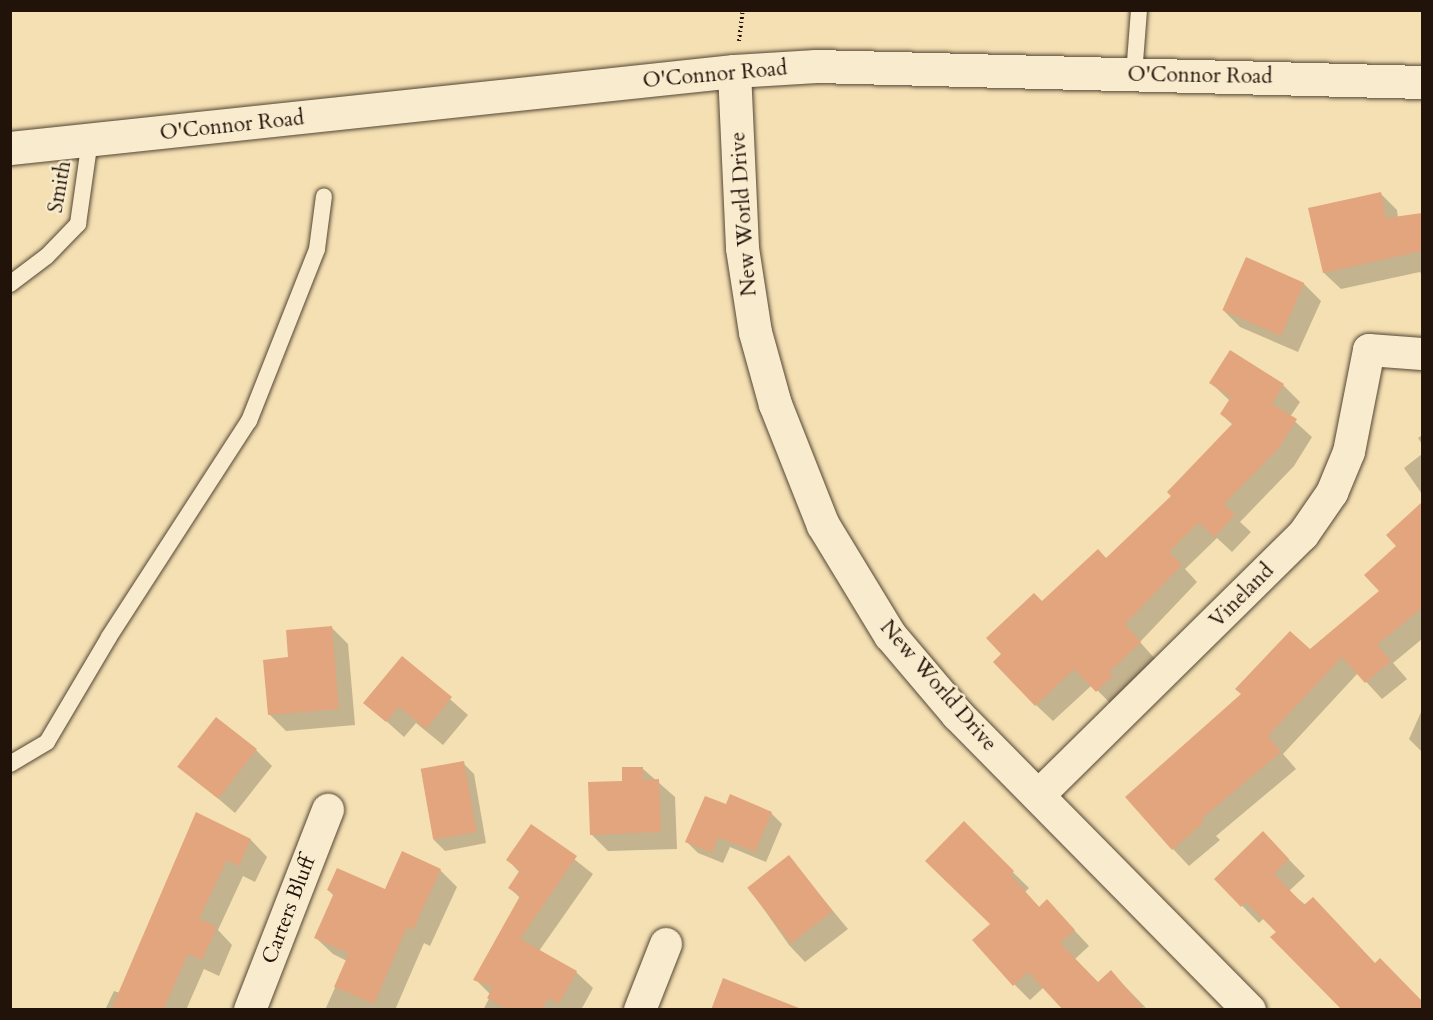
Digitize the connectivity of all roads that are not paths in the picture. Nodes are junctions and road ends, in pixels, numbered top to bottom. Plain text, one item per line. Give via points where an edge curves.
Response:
1 (1139, 10) edge
2 (734, 71) junction
3 (1134, 75) junction
4 (1422, 82) edge
5 (90, 140) junction
6 (10, 148) edge
7 (324, 196) dead end
8 (10, 284) edge
9 (1422, 354) edge
10 (10, 764) edge
11 (1038, 796) junction
12 (328, 810) dead end
13 (666, 944) dead end
14 (249, 1010) edge
15 (640, 1010) edge
16 (1249, 1010) edge

1 - 3 lane
2 - 3 main road, O'Connor Road via 816,66
2 - 5 main road, O'Connor Road
2 - 11 main road, New World Drive via 742,248 755,332 801,476 848,570 890,635 957,714
3 - 4 main road, O'Connor Road
5 - 6 main road, O'Connor Road
5 - 8 lane, Smith via 78,224 47,256
7 - 10 lane via 317,249 249,422 109,637 47,742
9 - 11 street, Vineland via 1369,351 1349,452 1332,493 1303,535
11 - 16 main road, New World Drive
12 - 14 street, Carters Bluff
13 - 15 street

